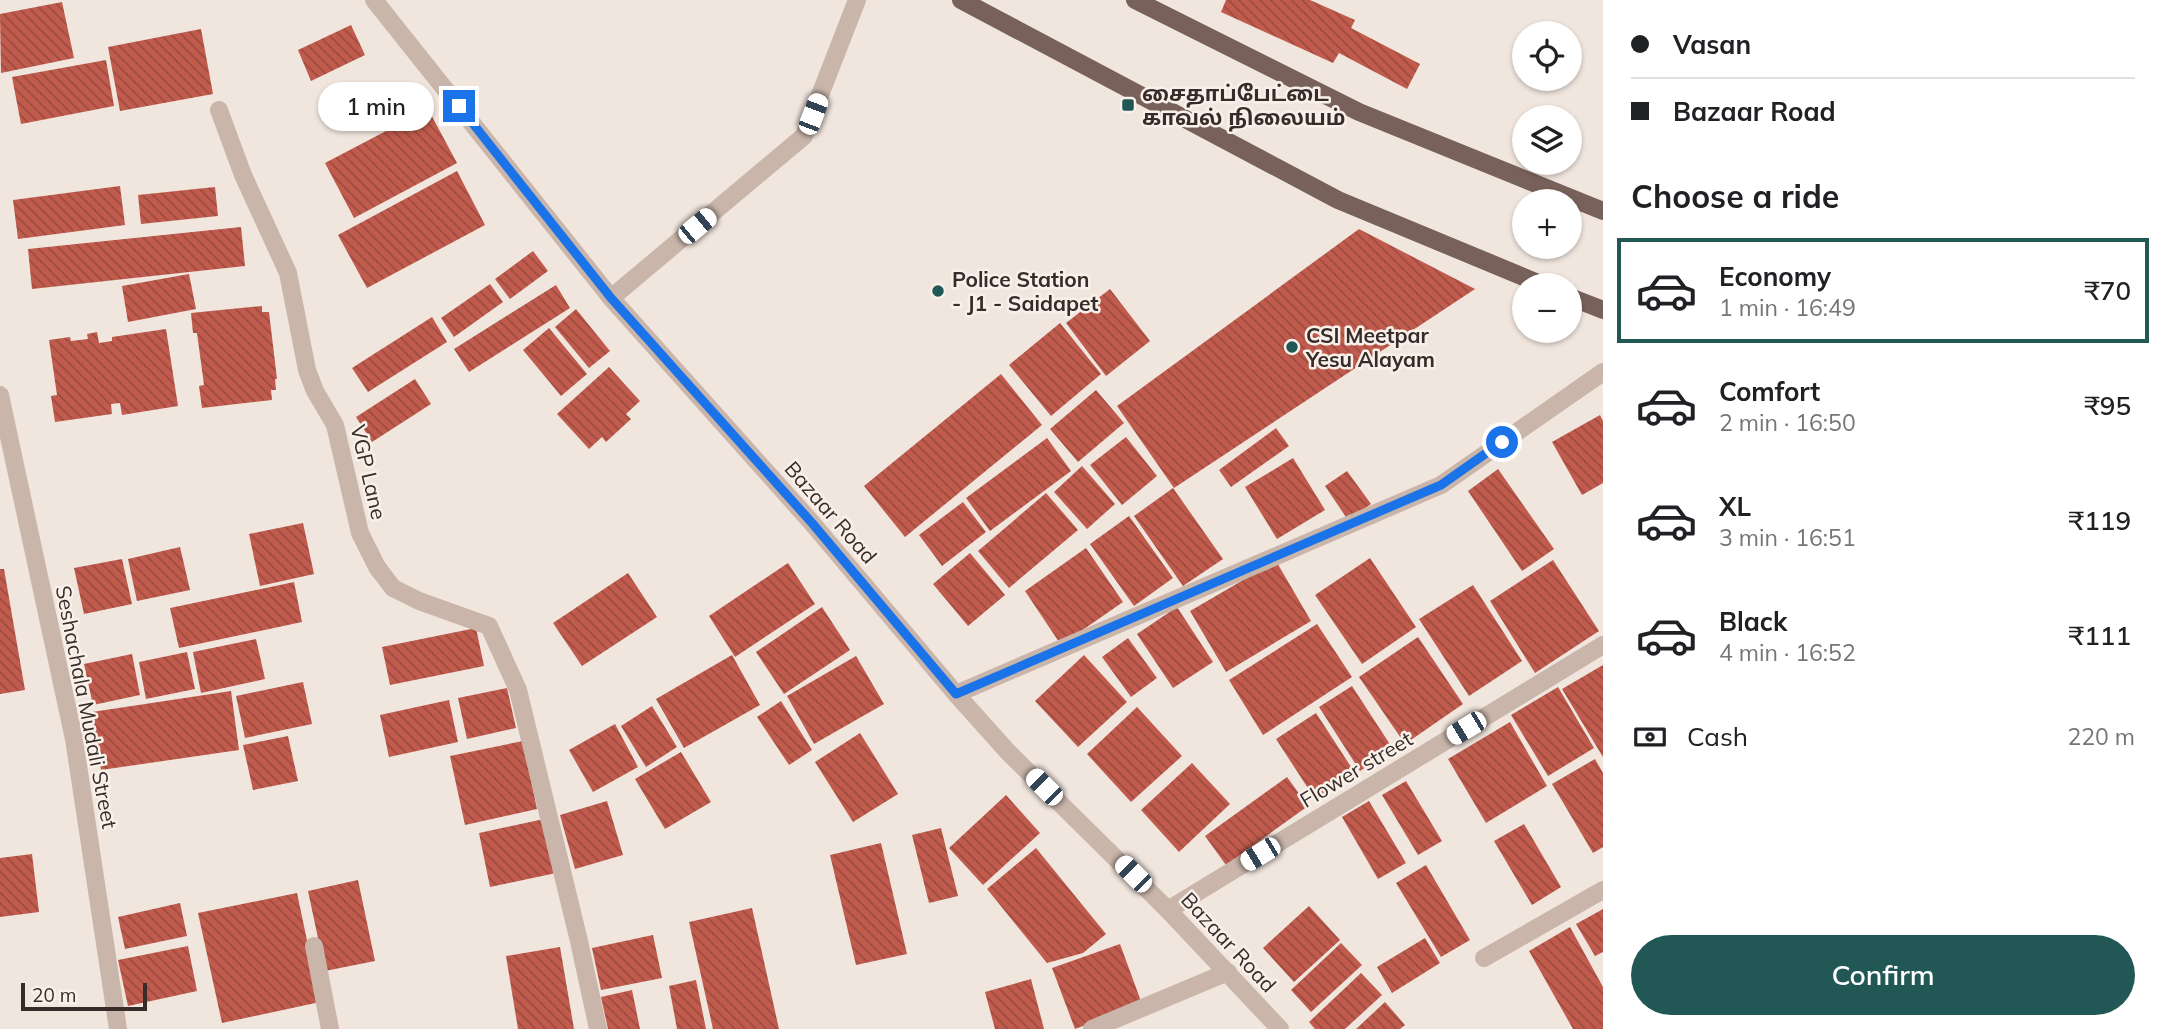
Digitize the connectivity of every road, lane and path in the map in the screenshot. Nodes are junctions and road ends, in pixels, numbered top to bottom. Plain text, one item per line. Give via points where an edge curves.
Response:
1 (374, 0) edge
2 (857, 0) edge
3 (961, 0) edge
4 (1135, 0) edge
5 (219, 110) dead end
6 (1603, 211) edge
7 (1514, 273) edge
8 (611, 298) junction
9 (1582, 302) edge
10 (1603, 310) edge
11 (1603, 372) edge
12 (0, 395) edge
13 (1603, 645) edge
14 (956, 694) junction
15 (1603, 891) edge
16 (1168, 909) junction
17 (314, 946) dead end
18 (1483, 958) dead end
19 (1228, 972) junction
20 (118, 1029) edge
21 (330, 1029) edge
22 (598, 1029) edge
23 (1092, 1029) edge
24 (1280, 1029) edge

1 - 8 street, Bazaar Road
2 - 8 street via 804,136
3 - 7 main road via 1338,200
4 - 6 main road via 1359,112
5 - 22 street, VGP Lane via 288,273 307,370 335,425 360,533 377,567 393,588 489,626 518,690
8 - 14 street, Bazaar Road via 812,523
9 - 10 main road
11 - 14 street via 1441,485
12 - 20 street, Seshachala Mudali Street via 74,739
13 - 16 street, Flower street
14 - 16 street, Bazaar Road
15 - 18 street
16 - 19 street, Bazaar Road
17 - 21 street
19 - 23 street
19 - 24 street, Bazaar Road

